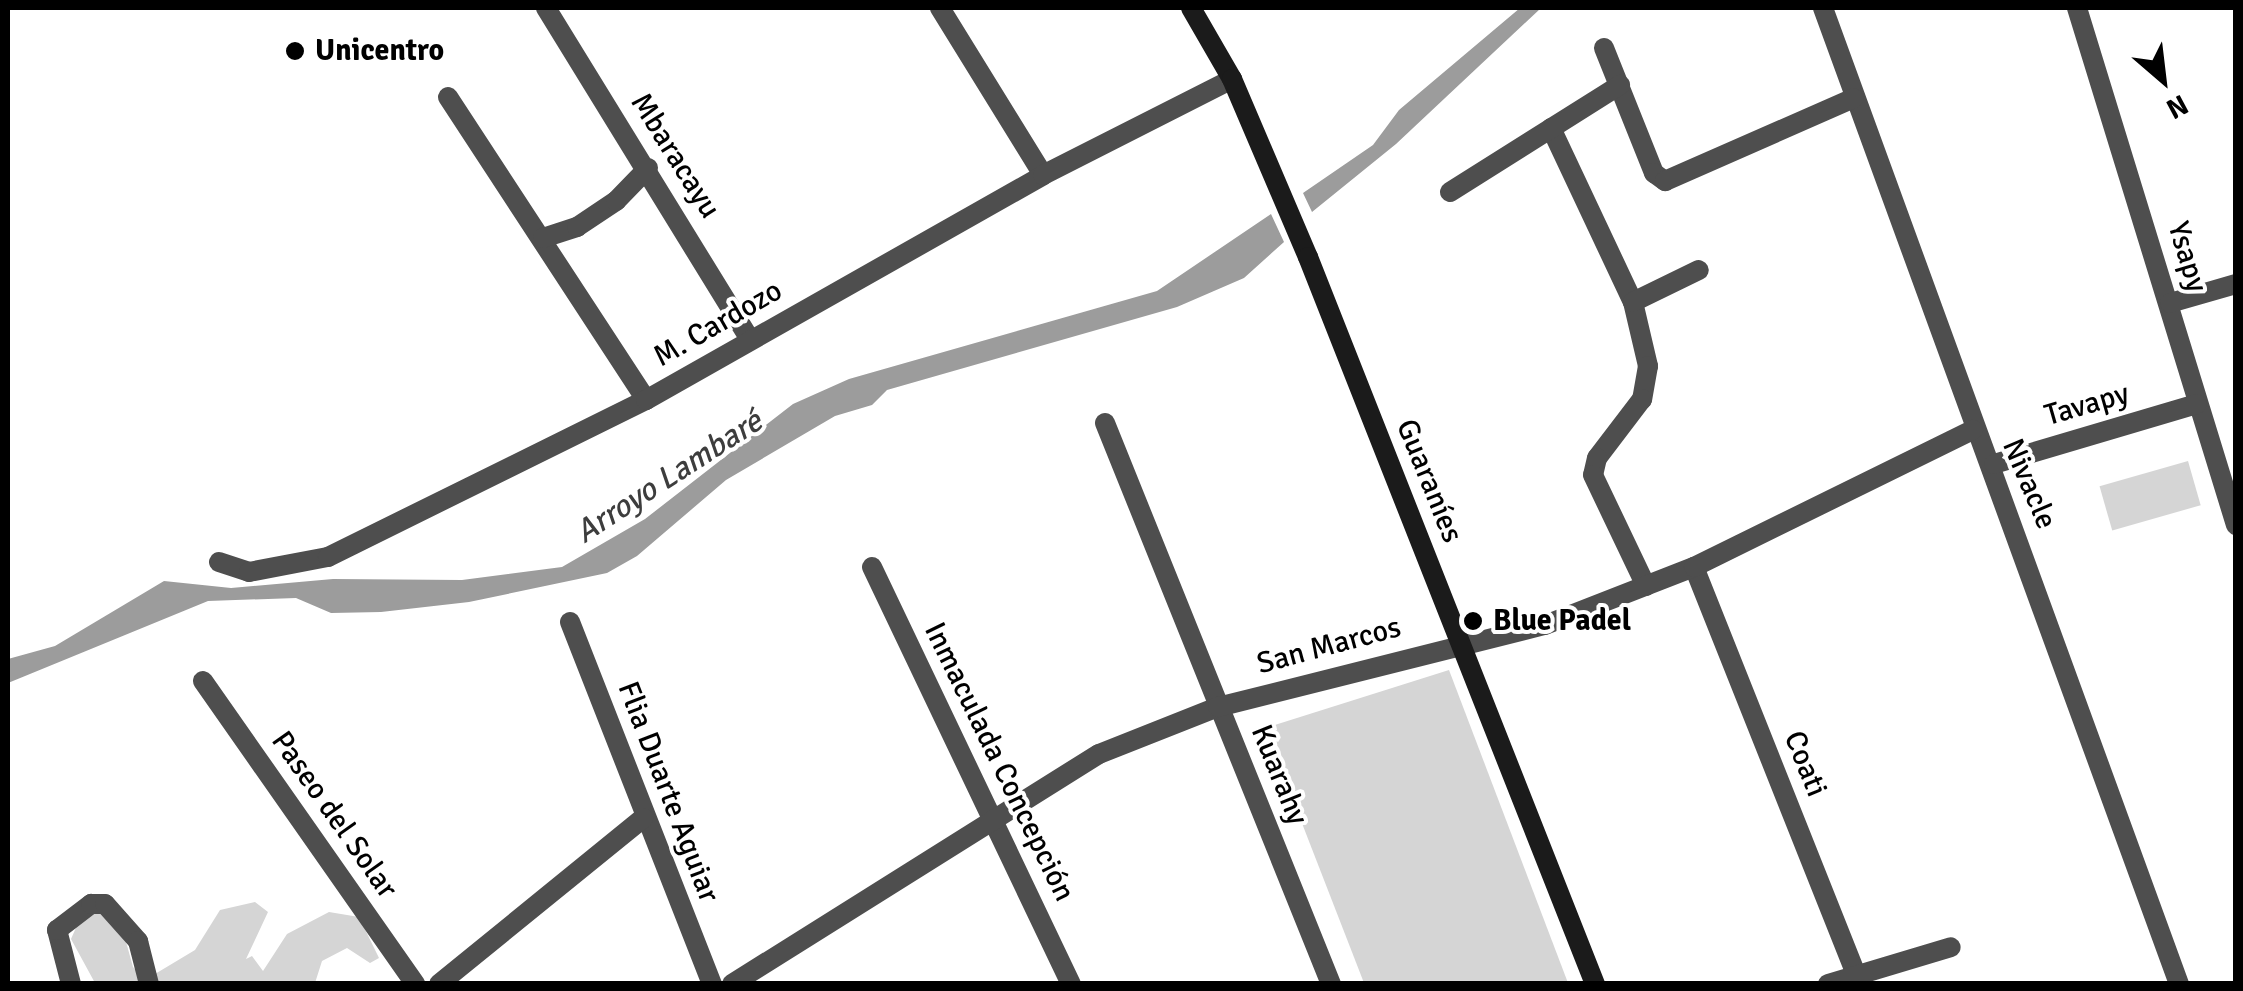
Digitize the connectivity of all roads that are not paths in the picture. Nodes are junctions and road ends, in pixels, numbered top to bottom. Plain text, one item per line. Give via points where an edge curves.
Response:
1 (546, 8) edge
2 (940, 8) edge
3 (1191, 8) edge
4 (1823, 8) edge
5 (2076, 8) edge
6 (1604, 48) dead end
7 (1232, 79) junction
8 (1620, 85) junction
9 (448, 98) dead end
10 (1854, 98) junction
11 (1551, 128) junction
12 (648, 168) junction
13 (1043, 175) junction
14 (1450, 192) dead end
15 (543, 238) junction
16 (1699, 270) dead end
17 (2236, 284) edge
18 (1632, 302) junction
19 (2170, 303) junction
20 (750, 338) junction
21 (646, 400) junction
22 (2196, 404) junction
23 (1105, 422) dead end
24 (1973, 430) junction
25 (1994, 464) junction
26 (2236, 525) edge
27 (219, 562) dead end
28 (872, 566) dead end
29 (1694, 566) junction
30 (1646, 586) junction
31 (570, 622) dead end
32 (1461, 642) junction
33 (203, 681) dead end
34 (1218, 706) junction
35 (643, 818) junction
36 (996, 821) junction
37 (1951, 947) dead end
38 (1858, 979) edge
39 (70, 984) edge
40 (149, 984) edge
41 (415, 984) edge
42 (439, 984) edge
43 (712, 984) edge
44 (732, 984) edge
45 (1072, 984) edge
46 (1331, 984) edge
47 (1595, 984) edge
48 (1828, 984) edge
49 (2178, 984) edge

1 - 12 street, Mbaracayu
2 - 13 street
3 - 7 street, Guaraníes
4 - 10 street, Nivacle
5 - 19 street, Ysapy
6 - 8 street
7 - 13 street, M. Cardozo
7 - 32 street, Guaraníes
8 - 10 street via 1654,172 1665,181
8 - 11 street
9 - 15 street
10 - 24 street, Nivacle
11 - 14 street
11 - 18 street
12 - 15 street via 616,202
12 - 20 street, Mbaracayu
13 - 20 street, M. Cardozo
15 - 21 street
16 - 18 street
17 - 19 street
18 - 30 street via 1648,366 1642,400 1597,458 1593,476
19 - 22 street, Ysapy
20 - 21 street, M. Cardozo
21 - 27 street, M. Cardozo via 328,556 249,572
22 - 25 street, Tavapy
22 - 26 street, Ysapy
23 - 34 street, Kuarahy
24 - 25 street, Nivacle
24 - 29 street, San Marcos
25 - 49 street, Nivacle
28 - 36 street, Inmaculada Concepción
29 - 30 street, San Marcos
29 - 38 street, Coati
30 - 32 street, San Marcos via 1546,624
31 - 35 street, Flia Duarte Aguiar
32 - 34 street, San Marcos
32 - 47 street, Guaraníes
33 - 41 street, Paseo del Solar
34 - 36 street, San Marcos via 1099,754
34 - 46 street, Kuarahy
35 - 42 street
35 - 43 street, Flia Duarte Aguiar
36 - 44 street, San Marcos
36 - 45 street, Inmaculada Concepción
37 - 38 street
38 - 48 street
39 - 40 street via 57,930 90,904 106,904 138,941

